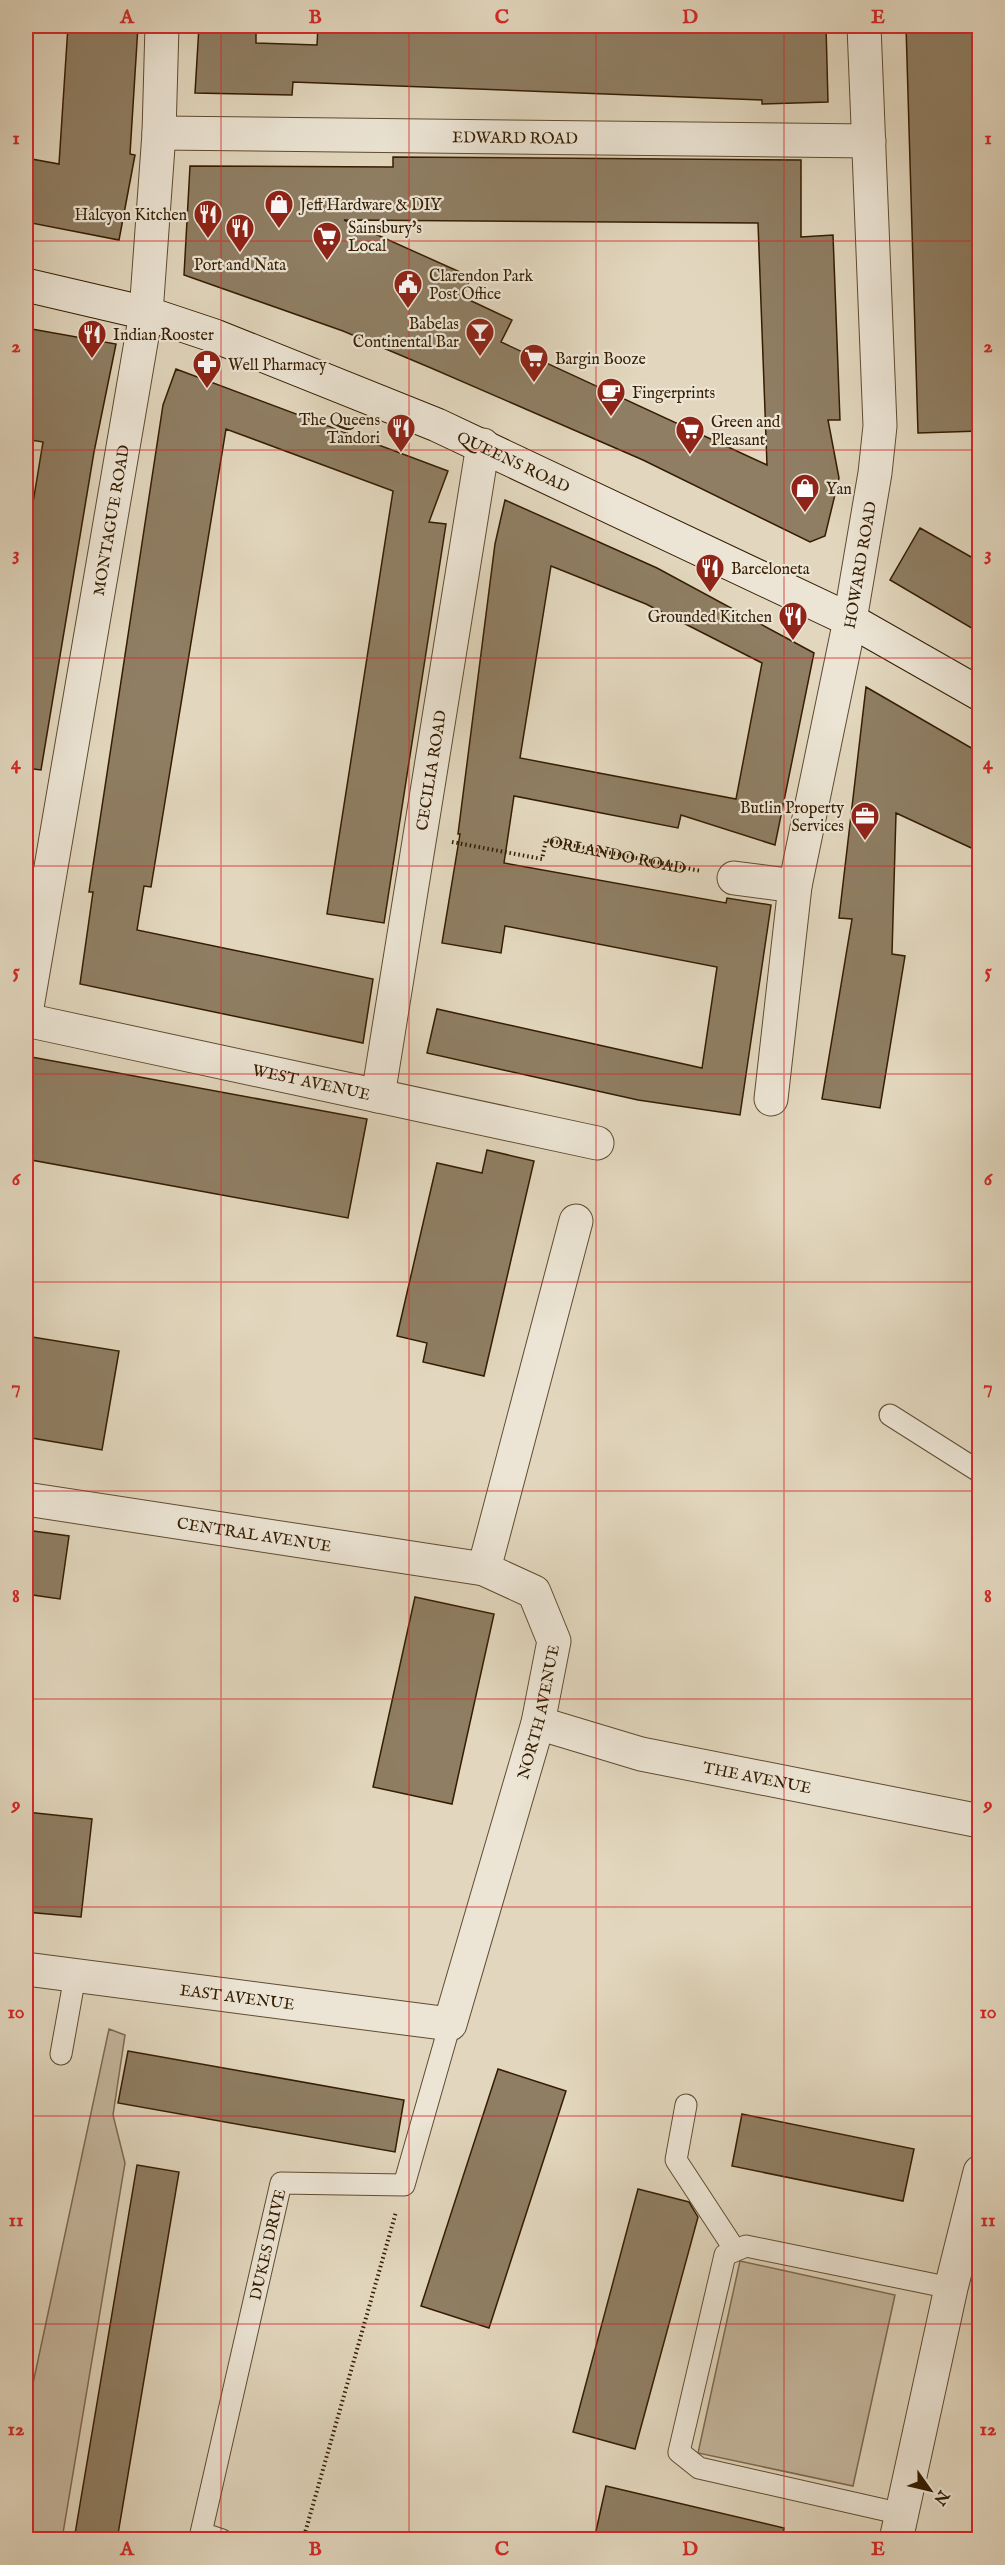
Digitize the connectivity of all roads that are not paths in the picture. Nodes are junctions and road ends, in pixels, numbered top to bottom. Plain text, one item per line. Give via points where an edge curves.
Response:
1 (162, 26) edge
2 (864, 26) edge
3 (159, 133) junction
4 (869, 141) junction
5 (26, 285) edge
6 (146, 313) junction
7 (483, 446) junction
8 (850, 620) junction
9 (980, 694) edge
10 (734, 878) road end
11 (795, 886) junction
12 (26, 1013) edge
13 (26, 1020) edge
14 (378, 1096) junction
15 (771, 1099) dead end
16 (597, 1143) dead end
17 (576, 1221) dead end
18 (890, 1415) dead end
19 (980, 1472) edge
20 (26, 1498) edge
21 (484, 1569) junction
22 (538, 1723) junction
23 (980, 1821) edge
24 (26, 1969) edge
25 (75, 1976) junction
26 (450, 2024) junction
27 (61, 2054) dead end
28 (686, 2105) dead end
29 (980, 2172) edge
30 (735, 2250) junction
31 (951, 2288) junction
32 (899, 2527) edge
33 (222, 2540) edge

1 - 3 street, MONTAGUE ROAD
2 - 4 street, HOWARD ROAD
3 - 4 street, EDWARD ROAD
3 - 6 street, MONTAGUE ROAD
4 - 8 street, HOWARD ROAD via 880,426
5 - 6 street, QUEENS ROAD
6 - 7 street, QUEENS ROAD via 216,336
6 - 12 street, MONTAGUE ROAD
7 - 8 street, QUEENS ROAD
7 - 14 street, CECILIA ROAD
8 - 9 street, QUEENS ROAD
8 - 11 street, HOWARD ROAD
10 - 11 street
11 - 15 street, HOWARD ROAD
13 - 14 street, WEST AVENUE
14 - 16 street, WEST AVENUE
17 - 21 street
18 - 19 lane
20 - 21 street, CENTRAL AVENUE
21 - 22 street, NORTH AVENUE via 534,1592 554,1641
22 - 23 street, THE AVENUE via 641,1754
22 - 26 street, NORTH AVENUE
24 - 25 street, EAST AVENUE
25 - 26 street, EAST AVENUE
25 - 27 lane
26 - 33 lane, DUKES DRIVE via 404,2186 281,2182 201,2533
28 - 30 lane via 676,2160
29 - 31 street
30 - 31 lane via 746,2246
30 - 32 lane via 725,2255 679,2452 699,2468
31 - 32 street

